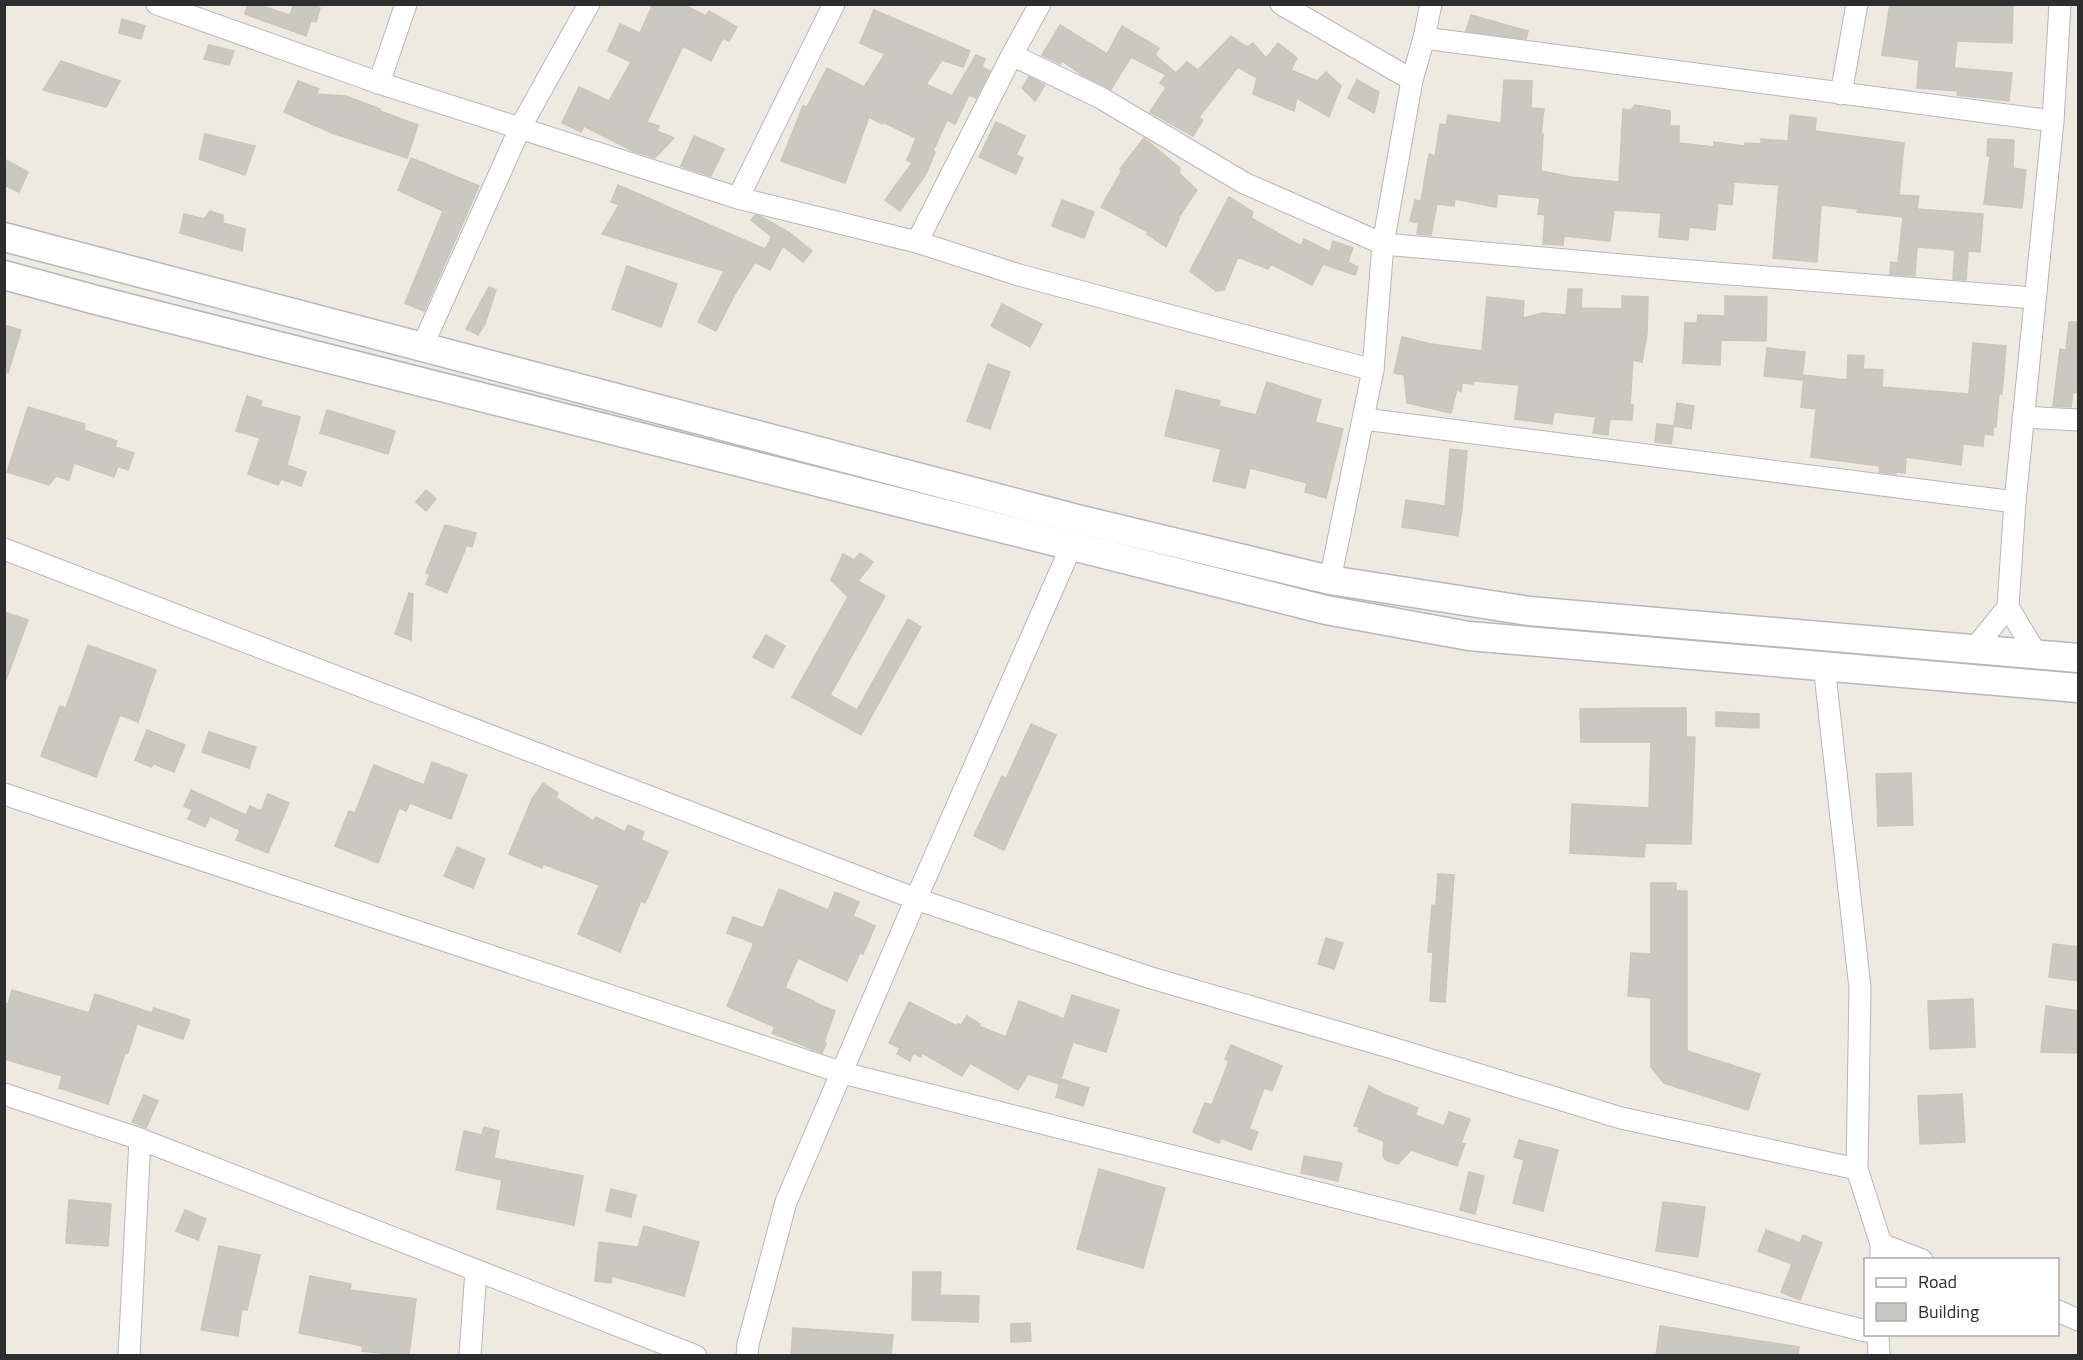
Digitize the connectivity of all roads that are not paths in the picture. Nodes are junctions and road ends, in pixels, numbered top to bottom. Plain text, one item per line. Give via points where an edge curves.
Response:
1 (157, 4) edge
2 (406, 4) edge
3 (589, 4) edge
4 (834, 4) edge
5 (1040, 4) edge
6 (1281, 4) edge
7 (1431, 4) edge
8 (1857, 4) edge
9 (2060, 4) edge
10 (1424, 38) junction
11 (1012, 55) junction
12 (1412, 80) junction
13 (379, 83) junction
14 (1841, 94) junction
15 (2053, 121) junction
16 (520, 128) junction
17 (738, 198) junction
18 (4, 237) edge
19 (917, 242) junction
20 (1383, 244) junction
21 (4, 274) edge
22 (2034, 298) junction
23 (422, 346) junction
24 (1373, 370) junction
25 (2023, 417) junction
26 (1364, 419) junction
27 (2079, 420) edge
28 (2015, 502) junction
29 (1117, 528) junction
30 (1071, 547) junction
31 (4, 549) edge
32 (1114, 556) junction
33 (1330, 580) junction
34 (2008, 607) junction
35 (1974, 649) junction
36 (2037, 655) junction
37 (2079, 658) edge
38 (1824, 665) junction
39 (2079, 688) edge
40 (4, 794) edge
41 (915, 898) junction
42 (843, 1072) junction
43 (4, 1094) edge
44 (140, 1139) junction
45 (1857, 1169) junction
46 (1881, 1252) edge
47 (1912, 1258) edge
48 (476, 1270) junction
49 (2059, 1311) edge
50 (2079, 1320) edge
51 (1864, 1330) edge
52 (1878, 1336) edge
53 (129, 1356) edge
54 (470, 1356) edge
55 (696, 1356) edge
56 (747, 1356) edge
57 (1879, 1356) edge

1 - 13 street
2 - 13 street
3 - 16 street
4 - 17 street
5 - 11 street
6 - 12 street
7 - 10 street
8 - 14 street
9 - 15 street
10 - 12 street
10 - 14 street
11 - 19 street
11 - 20 street via 1101,98 1244,183
12 - 20 street
13 - 16 street
14 - 15 street
15 - 22 street
16 - 17 street
16 - 23 street
17 - 19 street
18 - 23 main road
19 - 24 street via 1019,275
20 - 22 street
20 - 24 street
21 - 30 main road
22 - 25 street
23 - 29 main road
24 - 26 street
25 - 27 street
25 - 28 street
26 - 28 street
26 - 33 street
28 - 34 street
29 - 32 main road
29 - 33 main road
30 - 32 main road
30 - 41 street
31 - 41 street
32 - 38 main road via 1326,610 1469,636
33 - 35 main road via 1529,611
34 - 35 street
34 - 36 street
35 - 36 main road
36 - 37 main road
38 - 39 main road
38 - 45 street via 1860,988
40 - 42 street
41 - 42 street
41 - 45 street via 1148,977 1621,1118
42 - 51 street
42 - 56 street via 786,1202
43 - 44 street
44 - 48 street
44 - 53 street
45 - 46 street
46 - 47 street
48 - 54 street
48 - 55 street
49 - 50 street
52 - 57 street

